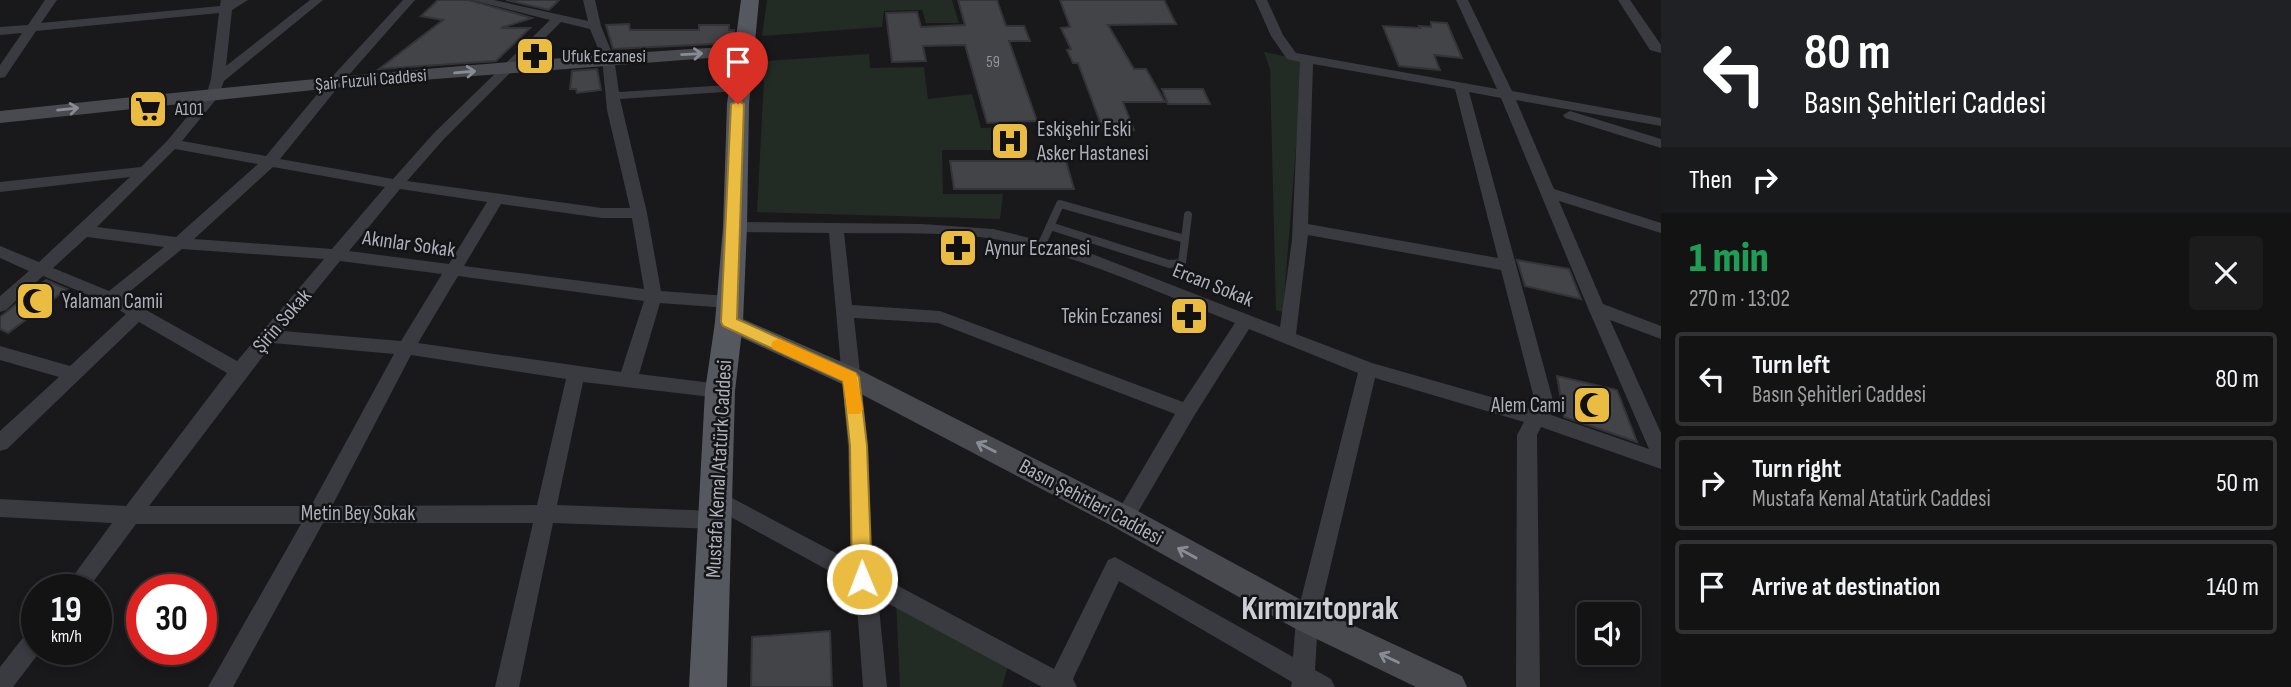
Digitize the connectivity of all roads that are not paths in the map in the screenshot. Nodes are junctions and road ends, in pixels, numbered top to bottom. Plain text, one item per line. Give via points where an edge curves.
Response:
1 (51, 0) edge
2 (242, 0) edge
3 (317, 0) edge
4 (409, 0) edge
5 (478, 0) edge
6 (589, 0) edge
7 (750, 0) edge
8 (1261, 0) edge
9 (1462, 0) edge
10 (1624, 0) edge
11 (226, 5) edge
12 (559, 17) junction
13 (594, 26) junction
14 (33, 27) junction
15 (0, 31) edge
16 (1661, 48) edge
17 (742, 51) junction
18 (608, 58) junction
19 (1307, 58) junction
20 (509, 68) junction
21 (0, 74) edge
22 (334, 83) junction
23 (216, 86) junction
24 (1461, 87) junction
25 (739, 88) junction
26 (1507, 95) junction
27 (612, 96) junction
28 (0, 117) edge
29 (1661, 122) edge
30 (172, 144) junction
31 (1661, 144) edge
32 (270, 161) junction
33 (143, 171) junction
34 (396, 184) junction
35 (0, 187) edge
36 (1548, 192) junction
37 (497, 198) junction
38 (639, 213) junction
39 (1188, 215) dead end
40 (1050, 226) junction
41 (735, 227) junction
42 (836, 228) junction
43 (1299, 228) junction
44 (1661, 228) edge
45 (84, 231) junction
46 (1185, 239) junction
47 (179, 243) junction
48 (1041, 246) junction
49 (0, 252) edge
50 (338, 255) junction
51 (1510, 266) junction
52 (44, 268) junction
53 (453, 271) junction
54 (654, 296) junction
55 (111, 298) junction
56 (0, 306) edge
57 (1596, 308) junction
58 (846, 311) junction
59 (728, 312) junction
60 (138, 313) junction
61 (1245, 322) junction
62 (1661, 333) edge
63 (268, 336) junction
64 (1287, 337) junction
65 (406, 348) junction
66 (0, 353) edge
67 (1368, 369) junction
68 (239, 370) junction
69 (73, 374) junction
70 (576, 374) junction
71 (851, 377) junction
72 (628, 380) junction
73 (720, 391) junction
74 (1187, 411) junction
75 (1536, 418) junction
76 (0, 443) edge
77 (1658, 445) edge
78 (1661, 461) edge
79 (0, 508) edge
80 (318, 512) junction
81 (720, 512) junction
82 (548, 514) junction
83 (133, 515) junction
84 (1124, 518) junction
85 (87, 574) edge
86 (862, 579) junction
87 (1307, 618) junction
88 (21, 658) edge
89 (1310, 683) edge
90 (0, 685) edge
91 (1062, 686) edge
92 (220, 687) edge
93 (507, 687) edge
94 (708, 687) edge
95 (875, 687) edge
96 (1451, 687) edge
97 (1528, 687) edge

1 - 14 street
2 - 11 street
3 - 23 street
4 - 22 street
5 - 12 street
6 - 13 street
7 - 17 main road, Mustafa Kemal Atatürk Caddesi
8 - 19 street via 1292,56
9 - 26 street
10 - 16 street via 1654,47
11 - 14 street
11 - 23 street
12 - 13 street
12 - 20 street, Şirin Sokak
13 - 18 street
14 - 15 street
14 - 21 street
18 -> 17 main road, Şair Fuzuli Caddesi
17 - 25 main road, Mustafa Kemal Atatürk Caddesi
18 - 20 main road, Şair Fuzuli Caddesi
18 - 27 street
19 - 24 street
19 - 43 street
22 -> 20 main road, Şair Fuzuli Caddesi
20 - 34 street, Şirin Sokak
22 - 23 main road, Şair Fuzuli Caddesi
22 - 32 street
28 -> 23 main road, Şair Fuzuli Caddesi
23 - 30 street
24 - 26 street
24 - 51 street
25 - 27 street
25 - 41 main road, Mustafa Kemal Atatürk Caddesi
26 - 29 street
26 - 31 street
26 - 36 street
27 - 38 street
30 - 32 street
30 - 33 street
32 - 34 street
32 - 47 street
33 - 35 street
33 - 45 street
34 - 37 street
34 - 50 street, Şirin Sokak
36 - 44 street
36 - 57 street
37 - 38 street via 602,213
37 - 53 street
38 - 54 street
39 - 46 lane
40 - 46 lane via 1060,204
40 - 46 lane via 1169,264 1182,263
40 - 48 lane
41 - 42 street, Ercan Sokak
41 - 59 main road, Mustafa Kemal Atatürk Caddesi
42 - 48 street, Ercan Sokak via 993,234
42 - 58 street
43 - 51 street
43 - 64 street
45 - 47 street, Akınlar Sokak
45 - 52 street
47 - 50 street, Akınlar Sokak
47 - 55 street
48 - 61 street, Ercan Sokak via 1081,256
49 - 52 street
50 - 53 street, Akınlar Sokak
50 - 63 street, Şirin Sokak
51 - 75 street via 1546,408
52 - 55 street
52 - 56 street
53 - 54 street, Akınlar Sokak
53 - 65 street
54 - 59 street, Akınlar Sokak
54 - 72 street
55 - 60 street
57 - 62 street
57 - 77 street
58 - 71 street
58 - 74 street via 940,317
59 - 71 main road, Basın Şehitleri Caddesi
59 - 73 main road, Mustafa Kemal Atatürk Caddesi
60 - 68 street
60 - 69 street
61 - 64 street, Ercan Sokak
61 - 74 street
63 - 65 street
63 - 68 street, Şirin Sokak
64 - 67 street, Ercan Sokak
65 - 70 street
65 - 80 street
66 - 69 street
67 - 75 street, Ercan Sokak
67 - 87 street
68 - 83 street, Şirin Sokak
69 - 76 street
70 - 72 street
70 - 82 street
84 -> 71 main road, Basın Şehitleri Caddesi
71 - 86 street
72 - 73 street
73 - 81 main road, Mustafa Kemal Atatürk Caddesi
74 - 84 street
75 - 78 street, Ercan Sokak
75 - 97 street via 1527,435
79 - 83 street, Metin Bey Sokak
80 - 82 street, Metin Bey Sokak
80 - 83 street, Metin Bey Sokak
80 - 92 street
81 - 82 street, Metin Bey Sokak
81 - 86 street
81 - 94 main road, Mustafa Kemal Atatürk Caddesi
82 - 93 street
83 - 85 street, Şirin Sokak
87 -> 84 main road, Basın Şehitleri Caddesi
86 - 91 street
86 - 95 street
87 - 89 street
96 -> 87 main road, Basın Şehitleri Caddesi
88 - 90 street
89 - 91 street via 1115,566

